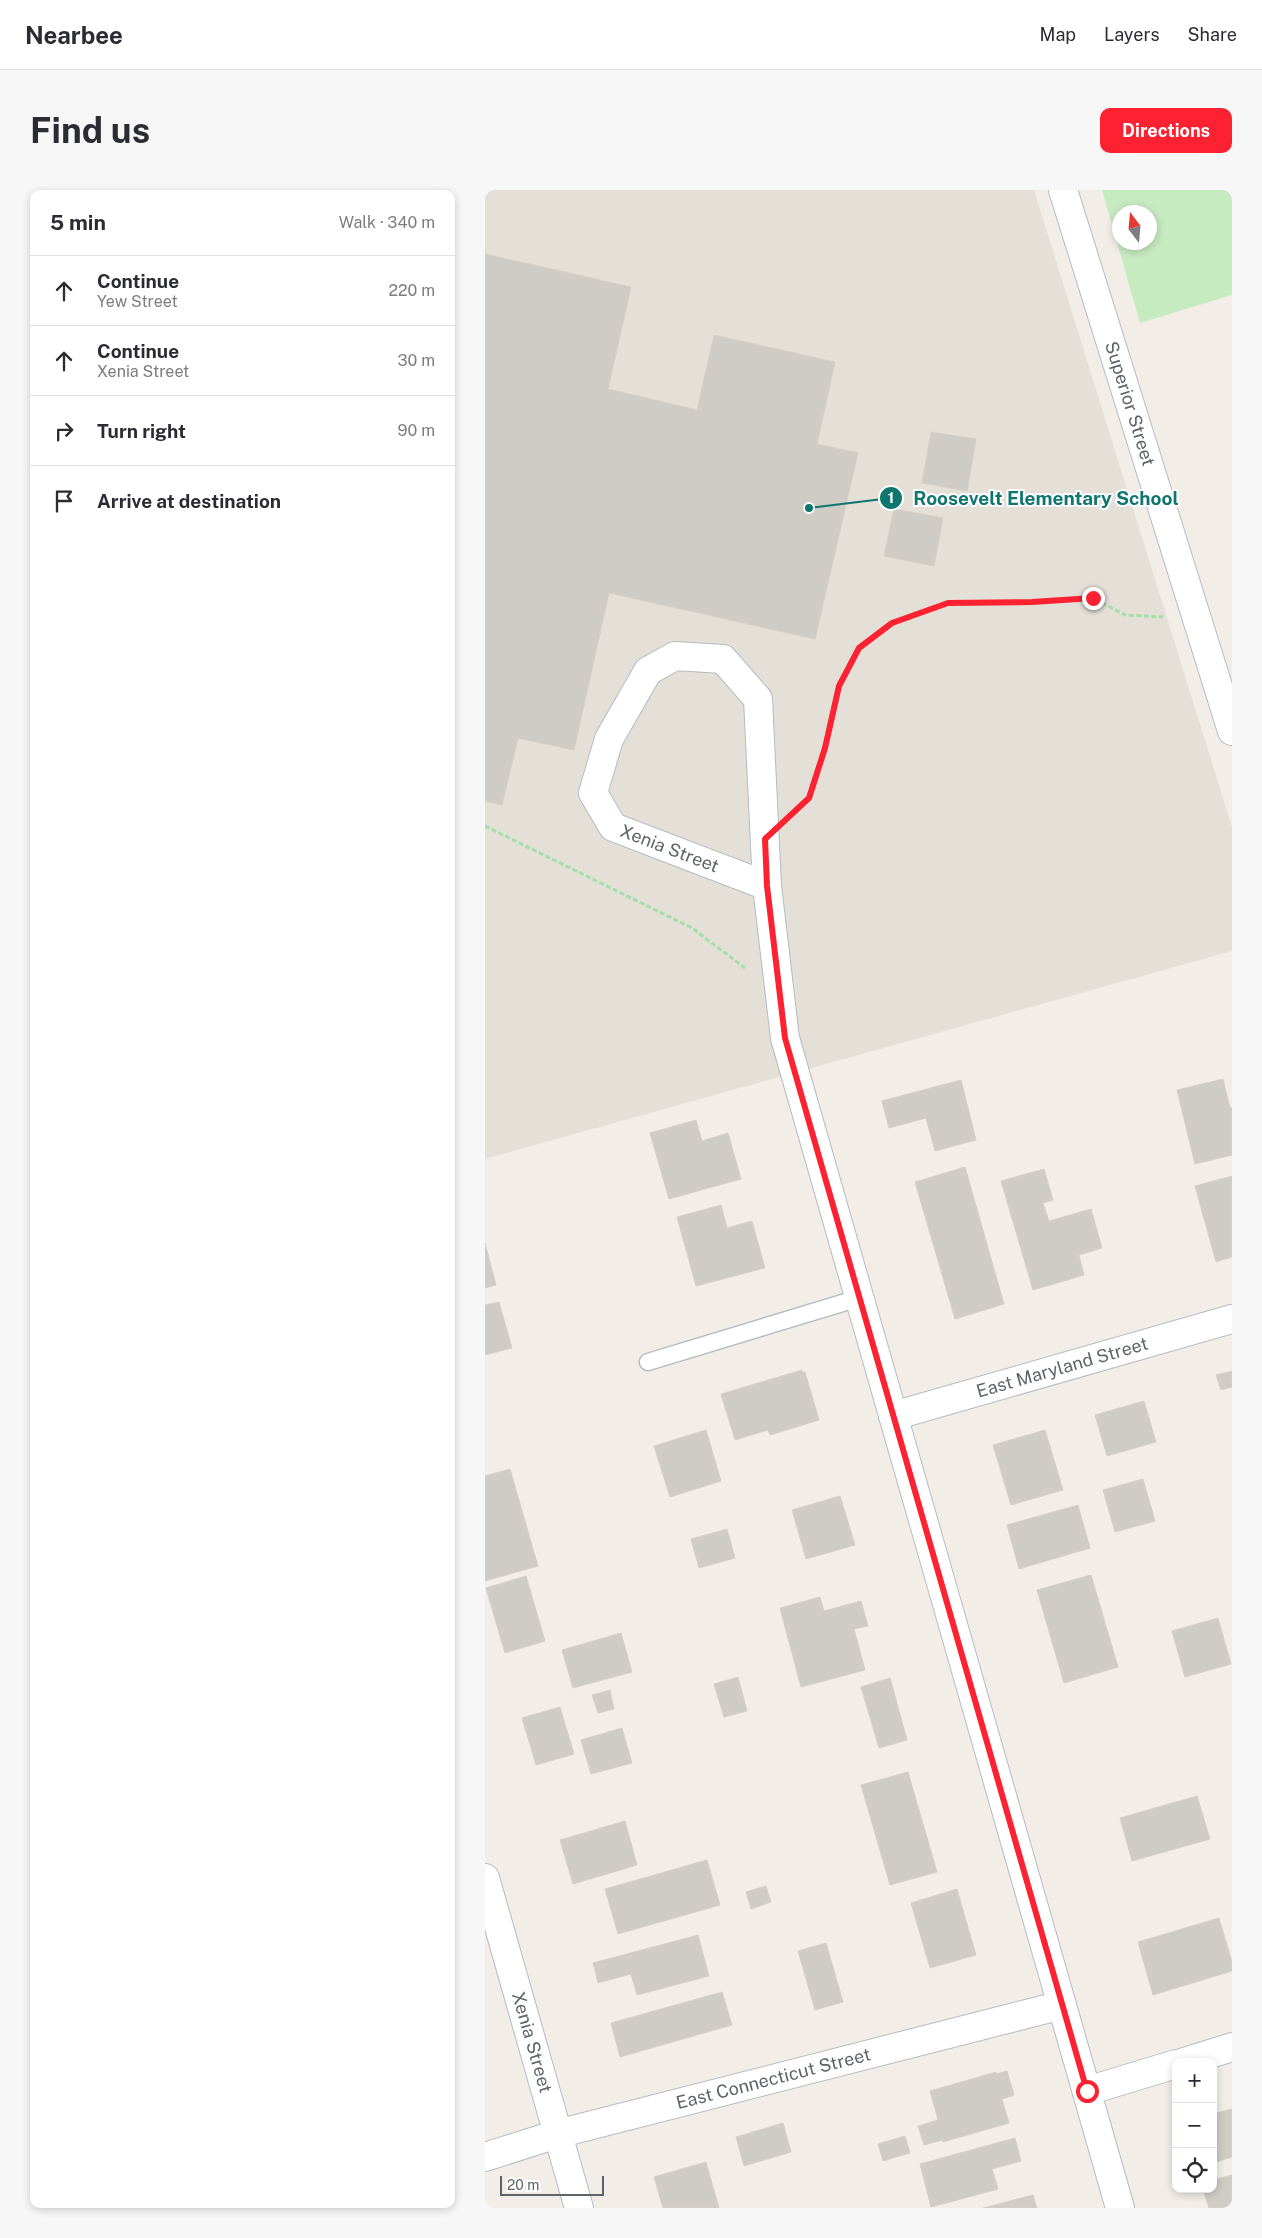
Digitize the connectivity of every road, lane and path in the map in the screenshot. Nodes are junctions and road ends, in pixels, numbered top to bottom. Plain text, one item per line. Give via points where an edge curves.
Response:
1 (1063, 190) edge
2 (1197, 619) junction
3 (1232, 731) edge
4 (485, 826) edge
5 (765, 839) junction
6 (767, 886) junction
7 (746, 969) dead end
8 (859, 1298) junction
9 (1232, 1318) edge
10 (648, 1362) dead end
11 (893, 1416) junction
12 (485, 1878) edge
13 (1062, 2005) junction
14 (1232, 2047) edge
15 (1196, 2058) edge
16 (1172, 2065) edge
17 (1087, 2091) junction
18 (557, 2134) junction
19 (485, 2157) edge
20 (579, 2208) edge
21 (1120, 2208) edge

1 - 2 street, Superior Street
2 - 3 street, Superior Street
2 - 5 path via 1125,615 1093,598 948,603 892,623 859,648 839,686 825,748 809,798
4 - 7 path via 693,928
5 - 6 street, Xenia Street
5 - 6 street, Xenia Street via 758,699 723,659 675,656 648,671 609,739 593,793 613,827
6 - 8 street, Xenia Street via 785,1038
8 - 10 lane
8 - 11 street, Xenia Street
9 - 11 street, East Maryland Street
11 - 13 street, Xenia Street
12 - 18 street, Xenia Street
13 - 17 street, Xenia Street
13 - 18 street, East Connecticut Street
14 - 15 street
16 - 17 street
17 - 21 street, Xenia Street
18 - 19 street, East Connecticut Street
18 - 20 street, Xenia Street

